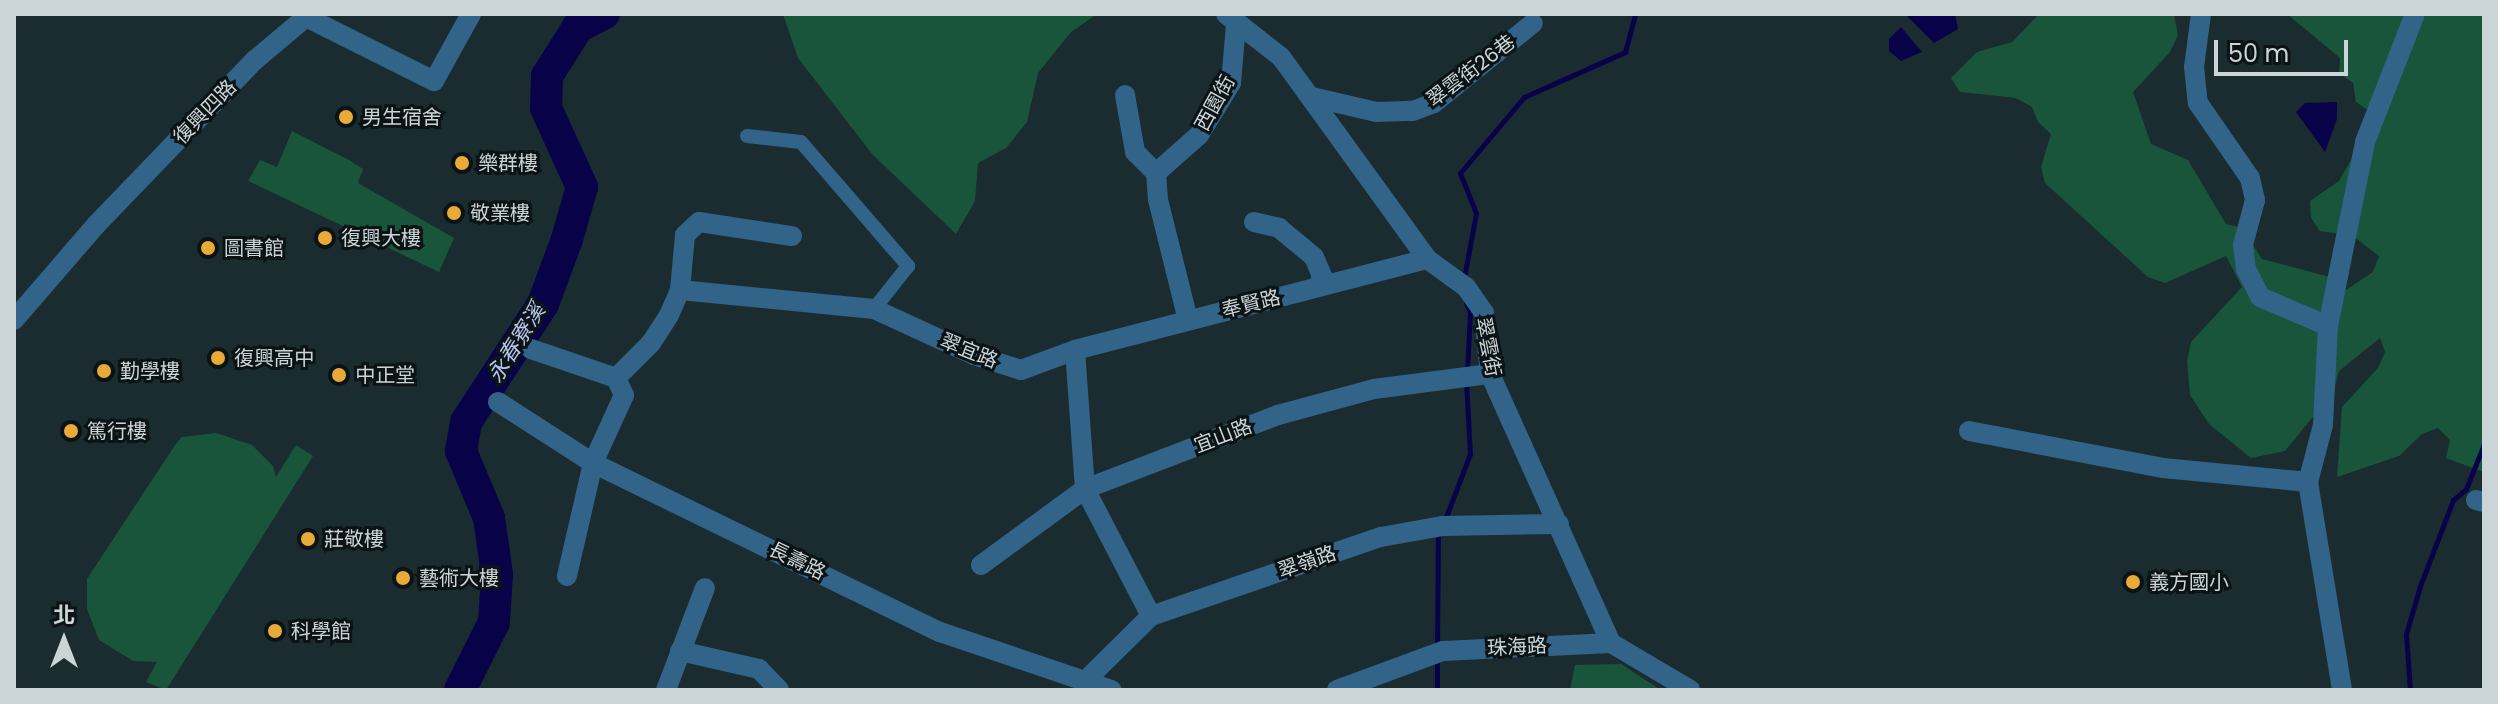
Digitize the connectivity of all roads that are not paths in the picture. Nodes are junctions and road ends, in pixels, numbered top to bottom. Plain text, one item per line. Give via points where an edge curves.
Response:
1 (471, 14) edge
2 (2201, 14) edge
3 (2415, 14) edge
4 (1231, 20) edge
5 (1533, 23) dead end
6 (1125, 95) dead end
7 (1312, 97) junction
8 (747, 136) dead end
9 (1156, 173) junction
10 (1254, 222) dead end
11 (792, 236) dead end
12 (1427, 259) junction
13 (1319, 286) junction
14 (680, 290) junction
15 (874, 309) junction
16 (14, 320) edge
17 (1188, 320) junction
18 (2328, 326) junction
19 (531, 349) dead end
20 (1075, 350) junction
21 (1490, 374) junction
22 (616, 378) junction
23 (498, 402) dead end
24 (1969, 431) dead end
25 (593, 463) junction
26 (2308, 482) junction
27 (1085, 489) junction
28 (1559, 524) junction
29 (981, 565) dead end
30 (567, 576) dead end
31 (705, 588) dead end
32 (1151, 616) junction
33 (1611, 643) junction
34 (680, 651) junction
35 (1086, 680) junction
36 (666, 690) edge
37 (779, 690) edge
38 (1111, 690) edge
39 (1337, 690) edge
40 (1690, 690) edge
41 (2342, 690) edge

1 - 16 street, 復興四路 via 434,81 306,17 255,60 103,218
2 - 18 street via 2194,67 2198,103 2250,178 2255,200 2243,245 2246,269 2260,297
3 - 18 street via 2365,142
4 - 7 street, 翠雲街 via 1281,57
4 - 9 street, 西園街 via 1238,54 1231,83 1199,135
5 - 7 street, 翠雲街26巷 via 1434,103 1413,111 1376,112
6 - 9 street via 1135,152
7 - 12 street, 翠雲街
8 - 15 street via 801,142 908,266
9 - 17 street
10 - 13 street via 1279,228 1314,257 1322,276
11 - 14 street via 699,222 685,235
12 - 13 street, 奉賢路
12 - 21 street, 翠雲街 via 1466,287 1484,313
13 - 17 street, 奉賢路
14 - 15 street, 翠宜路
14 - 22 street via 651,343
15 - 20 street, 翠宜路 via 974,355 1021,370
17 - 20 street, 奉賢路
18 - 26 street via 2323,425
19 - 22 street
20 - 27 street
21 - 27 street, 宜山路 via 1374,389 1278,415
21 - 28 street, 翠雲街
22 - 25 street via 624,395
23 - 25 street, 長壽路
24 - 26 street via 2163,468
25 - 30 street
25 - 35 street, 長壽路 via 940,632
26 - 41 street
27 - 29 street, 宜山路
27 - 32 street
28 - 32 street, 翠嶺路 via 1443,526 1381,537
28 - 33 street, 翠雲街
31 - 34 street
32 - 35 street, 翠嶺路
33 - 39 street, 珠海路 via 1443,651
33 - 40 street
34 - 36 street
34 - 37 street via 759,669
35 - 38 street, 長壽路

